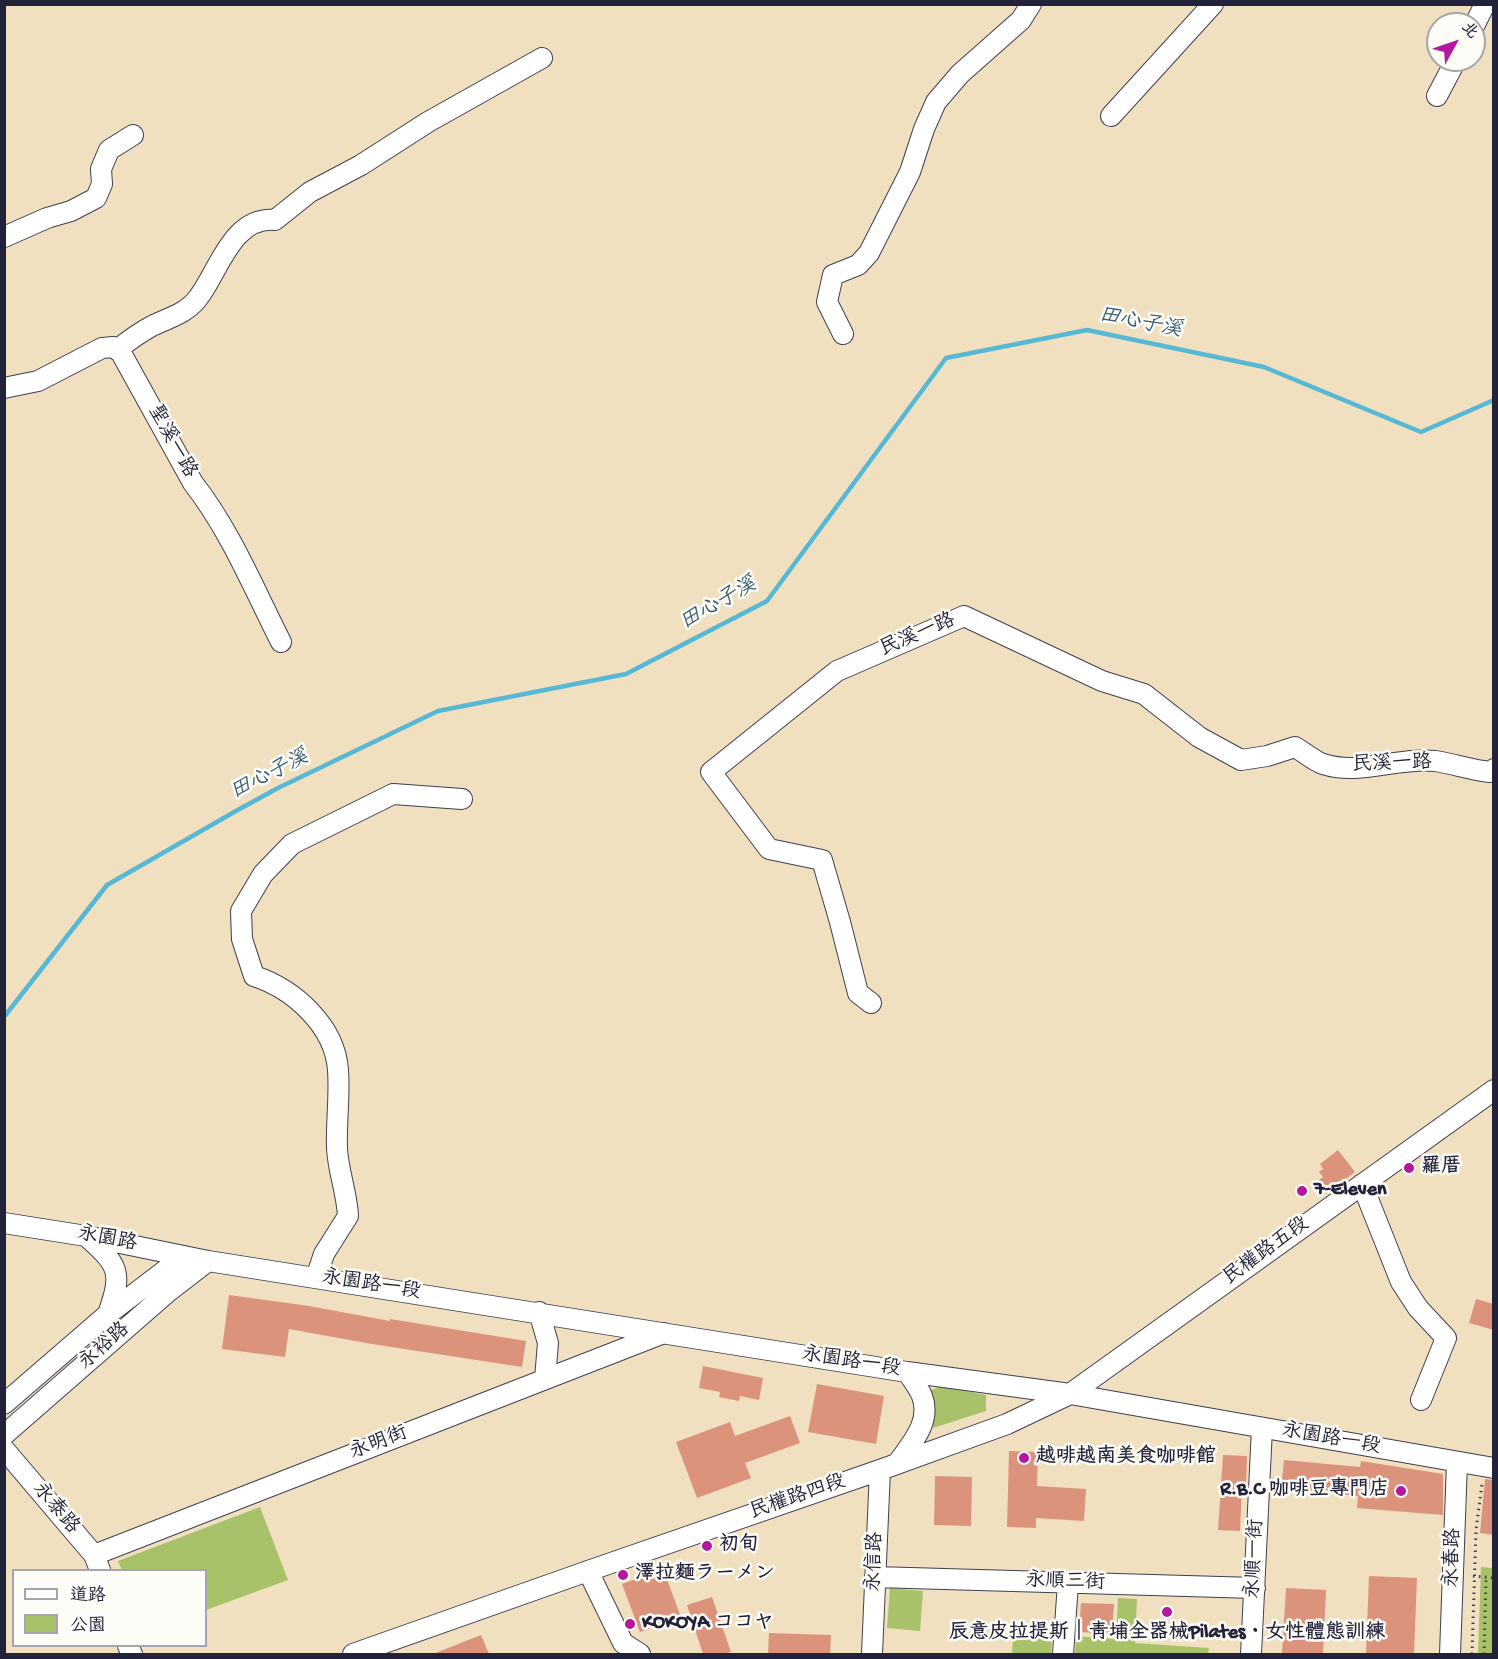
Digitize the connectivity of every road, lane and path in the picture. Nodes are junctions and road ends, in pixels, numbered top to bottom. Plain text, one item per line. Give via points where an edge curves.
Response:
1 (1031, 4) edge
2 (1213, 4) edge
3 (542, 58) dead end
4 (1450, 72) edge
5 (1437, 96) dead end
6 (1111, 116) dead end
7 (133, 135) dead end
8 (4, 237) edge
9 (843, 334) dead end
10 (117, 350) junction
11 (4, 388) edge
12 (281, 642) dead end
13 (1494, 769) edge
14 (462, 799) dead end
15 (871, 1003) dead end
16 (1494, 1090) edge
17 (1362, 1184) junction
18 (4, 1223) edge
19 (86, 1236) junction
20 (184, 1256) junction
21 (208, 1261) junction
22 (316, 1278) junction
23 (539, 1312) junction
24 (108, 1314) junction
25 (665, 1332) junction
26 (907, 1372) junction
27 (545, 1379) junction
28 (1070, 1394) junction
29 (1421, 1400) dead end
30 (4, 1404) edge
31 (1262, 1428) junction
32 (4, 1435) edge
33 (4, 1449) edge
34 (1457, 1462) junction
35 (888, 1467) junction
36 (1489, 1475) edge
37 (97, 1563) edge
38 (588, 1571) junction
39 (1473, 1576) junction
40 (875, 1577) junction
41 (1486, 1577) junction
42 (1494, 1578) edge
43 (1068, 1583) junction
44 (1255, 1588) junction
45 (353, 1654) edge
46 (640, 1654) edge
47 (872, 1654) edge
48 (1063, 1654) edge
49 (1251, 1654) edge
50 (1450, 1654) edge
51 (1472, 1654) edge
52 (1484, 1654) edge

1 - 9 street via 1021,20 960,74 936,102 910,172 869,253 858,264 833,275 827,302
2 - 6 street
3 - 10 street via 310,192 275,220 256,222 229,245 198,299 183,313 143,331
4 - 5 street
7 - 8 street via 109,150 96,198
10 - 11 street via 102,348 38,381
10 - 12 street, 聖溪一路 via 215,515
13 - 15 street, 民溪一路 via 1468,770 1435,761 1353,768 1323,764 1295,747 1241,760 1198,737 1144,694 1102,681 964,616 837,671 711,772 769,849 822,860 858,993
14 - 22 street via 393,794 292,844 263,874 241,911 242,939 254,976 294,998 323,1026 338,1068 337,1152 348,1216 324,1254
16 - 17 street, 民權路五段
17 - 28 street, 民權路五段
17 - 29 street via 1401,1282 1418,1308 1446,1338
18 - 19 street, 永園路
19 - 20 street, 永園路
19 - 24 street via 116,1269 117,1289
20 - 21 street, 永園路
20 - 24 street, 永裕路
21 - 22 street, 永園路一段
21 - 32 street, 永裕路
22 - 23 street, 永園路一段
23 - 25 street, 永園路一段
23 - 27 street via 548,1343
24 - 30 street, 永裕路
25 - 26 street, 永園路一段
25 - 27 street, 永明街
26 - 28 street, 永園路一段
26 - 35 street via 922,1396 925,1415 918,1435
27 - 37 street, 永明街
28 - 31 street, 永園路一段
28 - 35 street, 民權路四段 via 1007,1424
31 - 34 street, 永園路一段
31 - 44 street, 永順一街
33 - 37 street, 永泰路
34 - 36 street, 永園路一段
34 - 50 street, 永春路
35 - 38 street, 民權路四段
35 - 40 street, 永信路
36 - 39 path via 1480,1485
38 - 45 street, 民權路四段
38 - 46 street via 623,1643
39 - 41 path
39 - 51 path
40 - 43 street, 永順三街
40 - 47 street, 永信路
41 - 42 path
41 - 52 path
43 - 44 street, 永順三街
43 - 48 street
44 - 49 street, 永順一街

